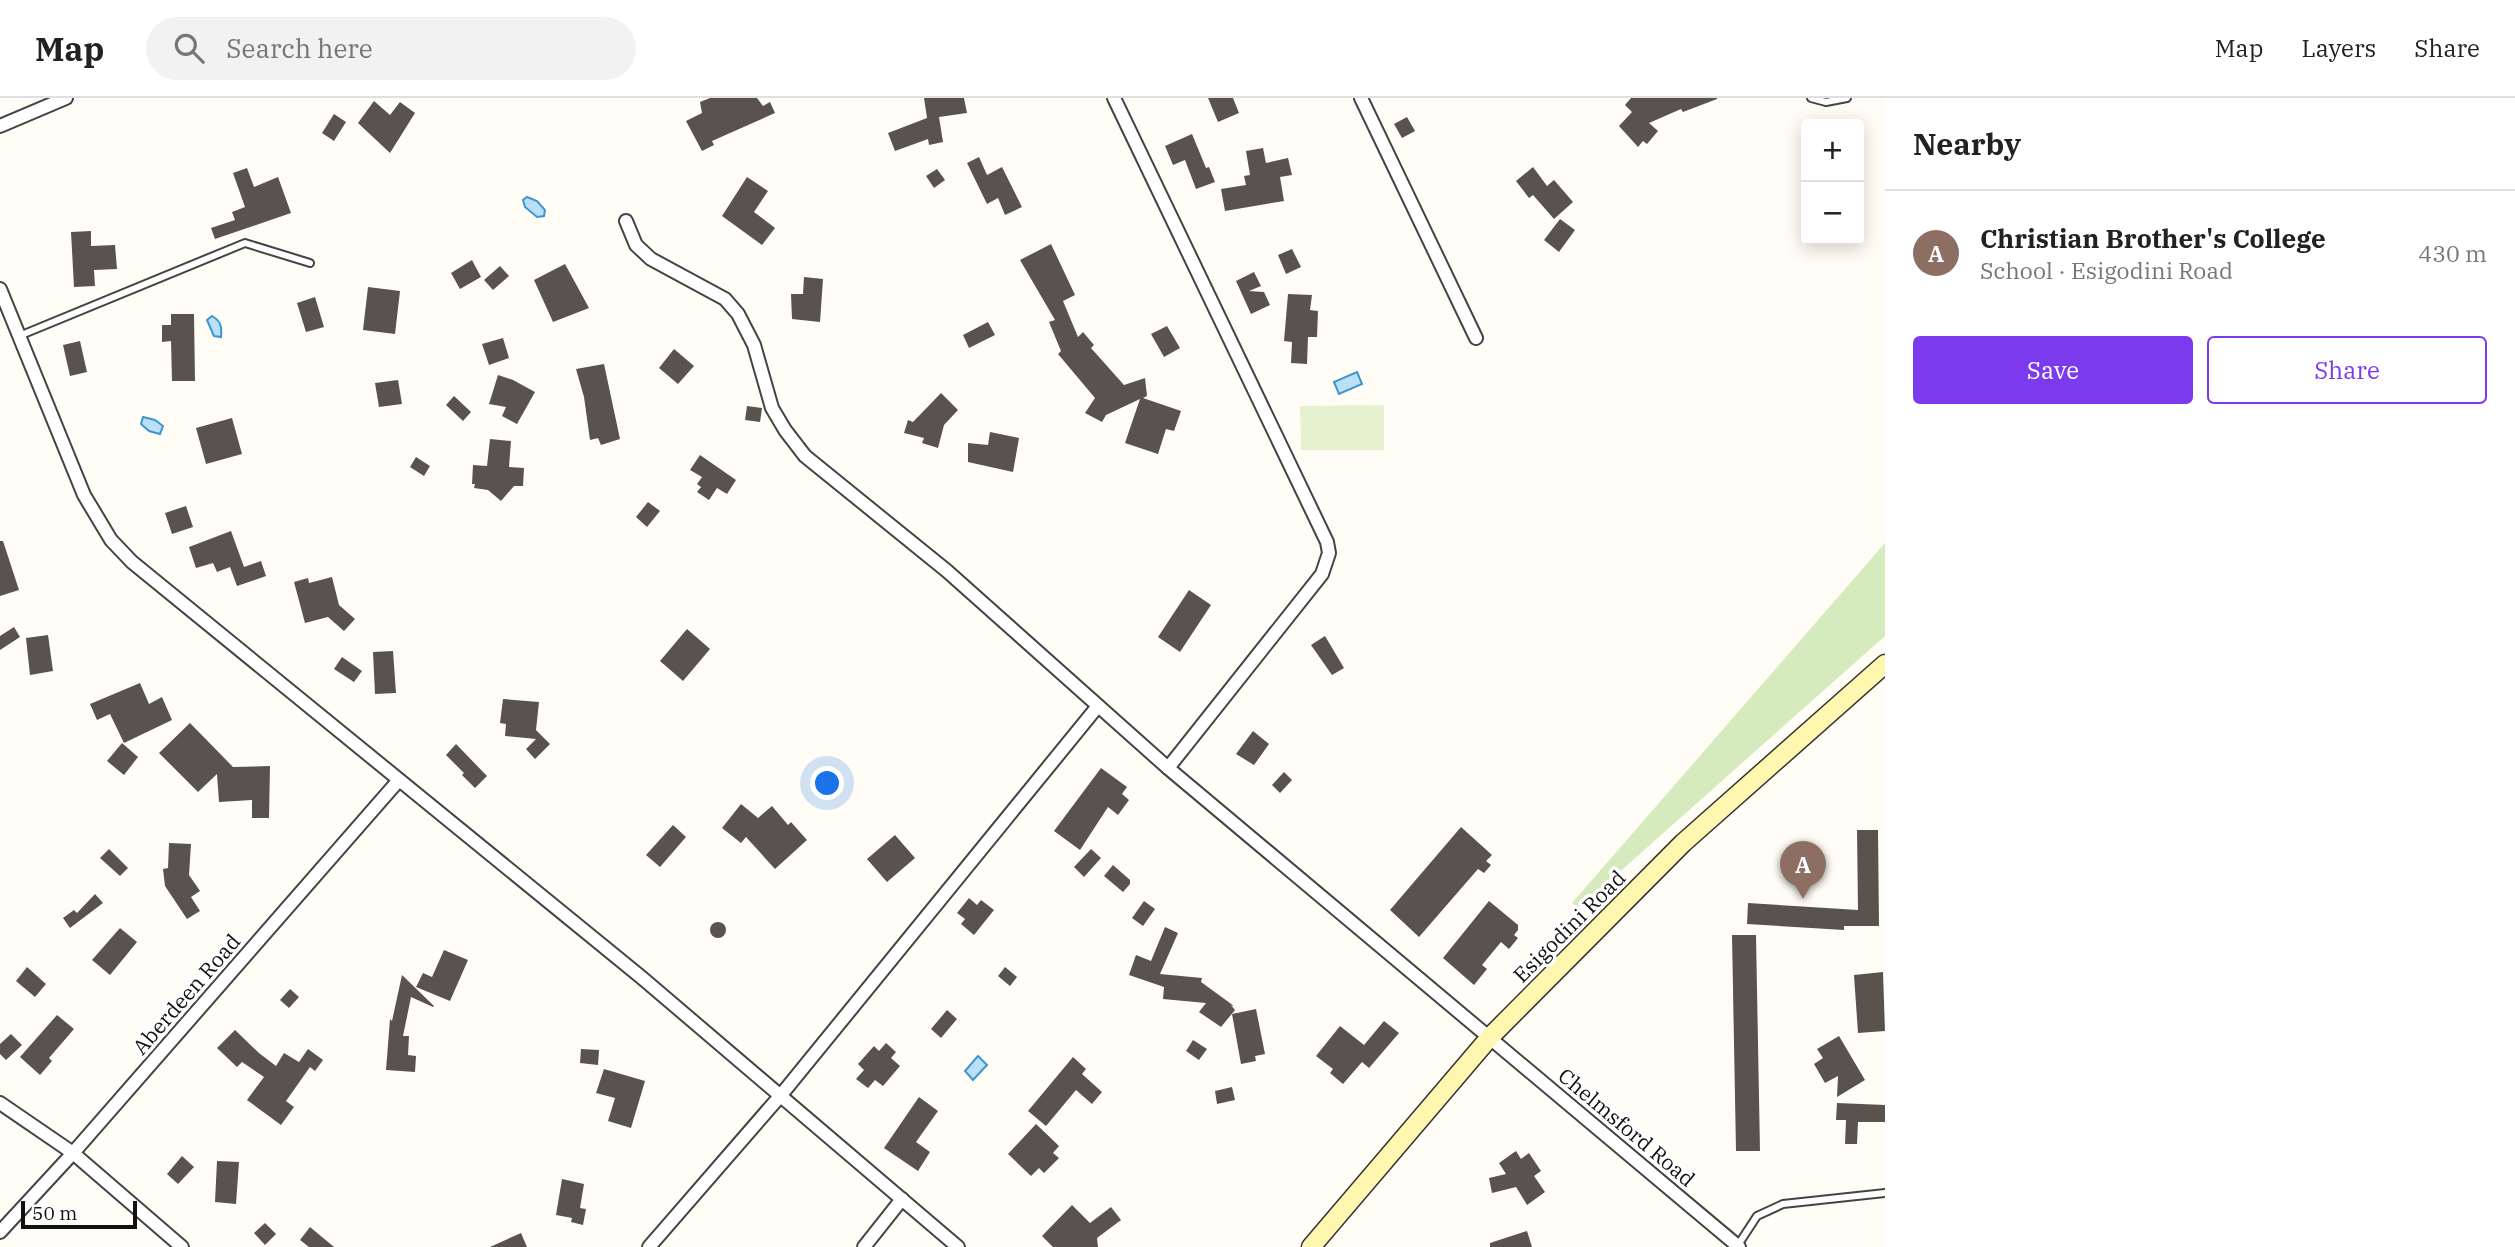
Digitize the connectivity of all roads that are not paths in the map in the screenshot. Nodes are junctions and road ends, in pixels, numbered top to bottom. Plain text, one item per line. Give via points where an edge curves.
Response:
1 (66, 98) edge
2 (1114, 98) edge
3 (1361, 98) edge
4 (1811, 98) edge
5 (1847, 98) edge
6 (0, 126) edge
7 (626, 221) dead end
8 (310, 263) dead end
9 (0, 289) edge
10 (19, 336) junction
11 (1476, 338) dead end
12 (1885, 665) edge
13 (1098, 706) junction
14 (1168, 768) junction
15 (399, 779) junction
16 (1490, 1037) junction
17 (781, 1095) junction
18 (0, 1103) edge
19 (73, 1153) junction
20 (1885, 1193) edge
21 (902, 1199) junction
22 (0, 1232) edge
23 (182, 1247) edge
24 (649, 1247) edge
25 (864, 1247) edge
26 (958, 1247) edge
27 (1311, 1247) edge
28 (1738, 1247) edge

1 - 6 street
2 - 14 street via 1329,553 1322,574
3 - 11 street
4 - 5 lane via 1826,102
7 - 13 street, Chelmsford Road via 636,245 651,259 725,299 738,314 754,345 772,408 805,456 947,571
8 - 10 lane via 245,243
9 - 10 street
10 - 15 street via 84,495 111,540 132,562
12 - 16 main road, Esigodini Road via 1684,843
13 - 14 street, Chelmsford Road
13 - 17 street
14 - 16 street, Chelmsford Road
15 - 17 street
15 - 19 street, Aberdeen Road
16 - 27 main road, Esigodini Road
16 - 28 street, Chelmsford Road
17 - 21 street
17 - 24 street
18 - 19 street
19 - 22 street, Aberdeen Road
19 - 23 street
20 - 28 lane via 1783,1203 1757,1216
21 - 25 street
21 - 26 street

